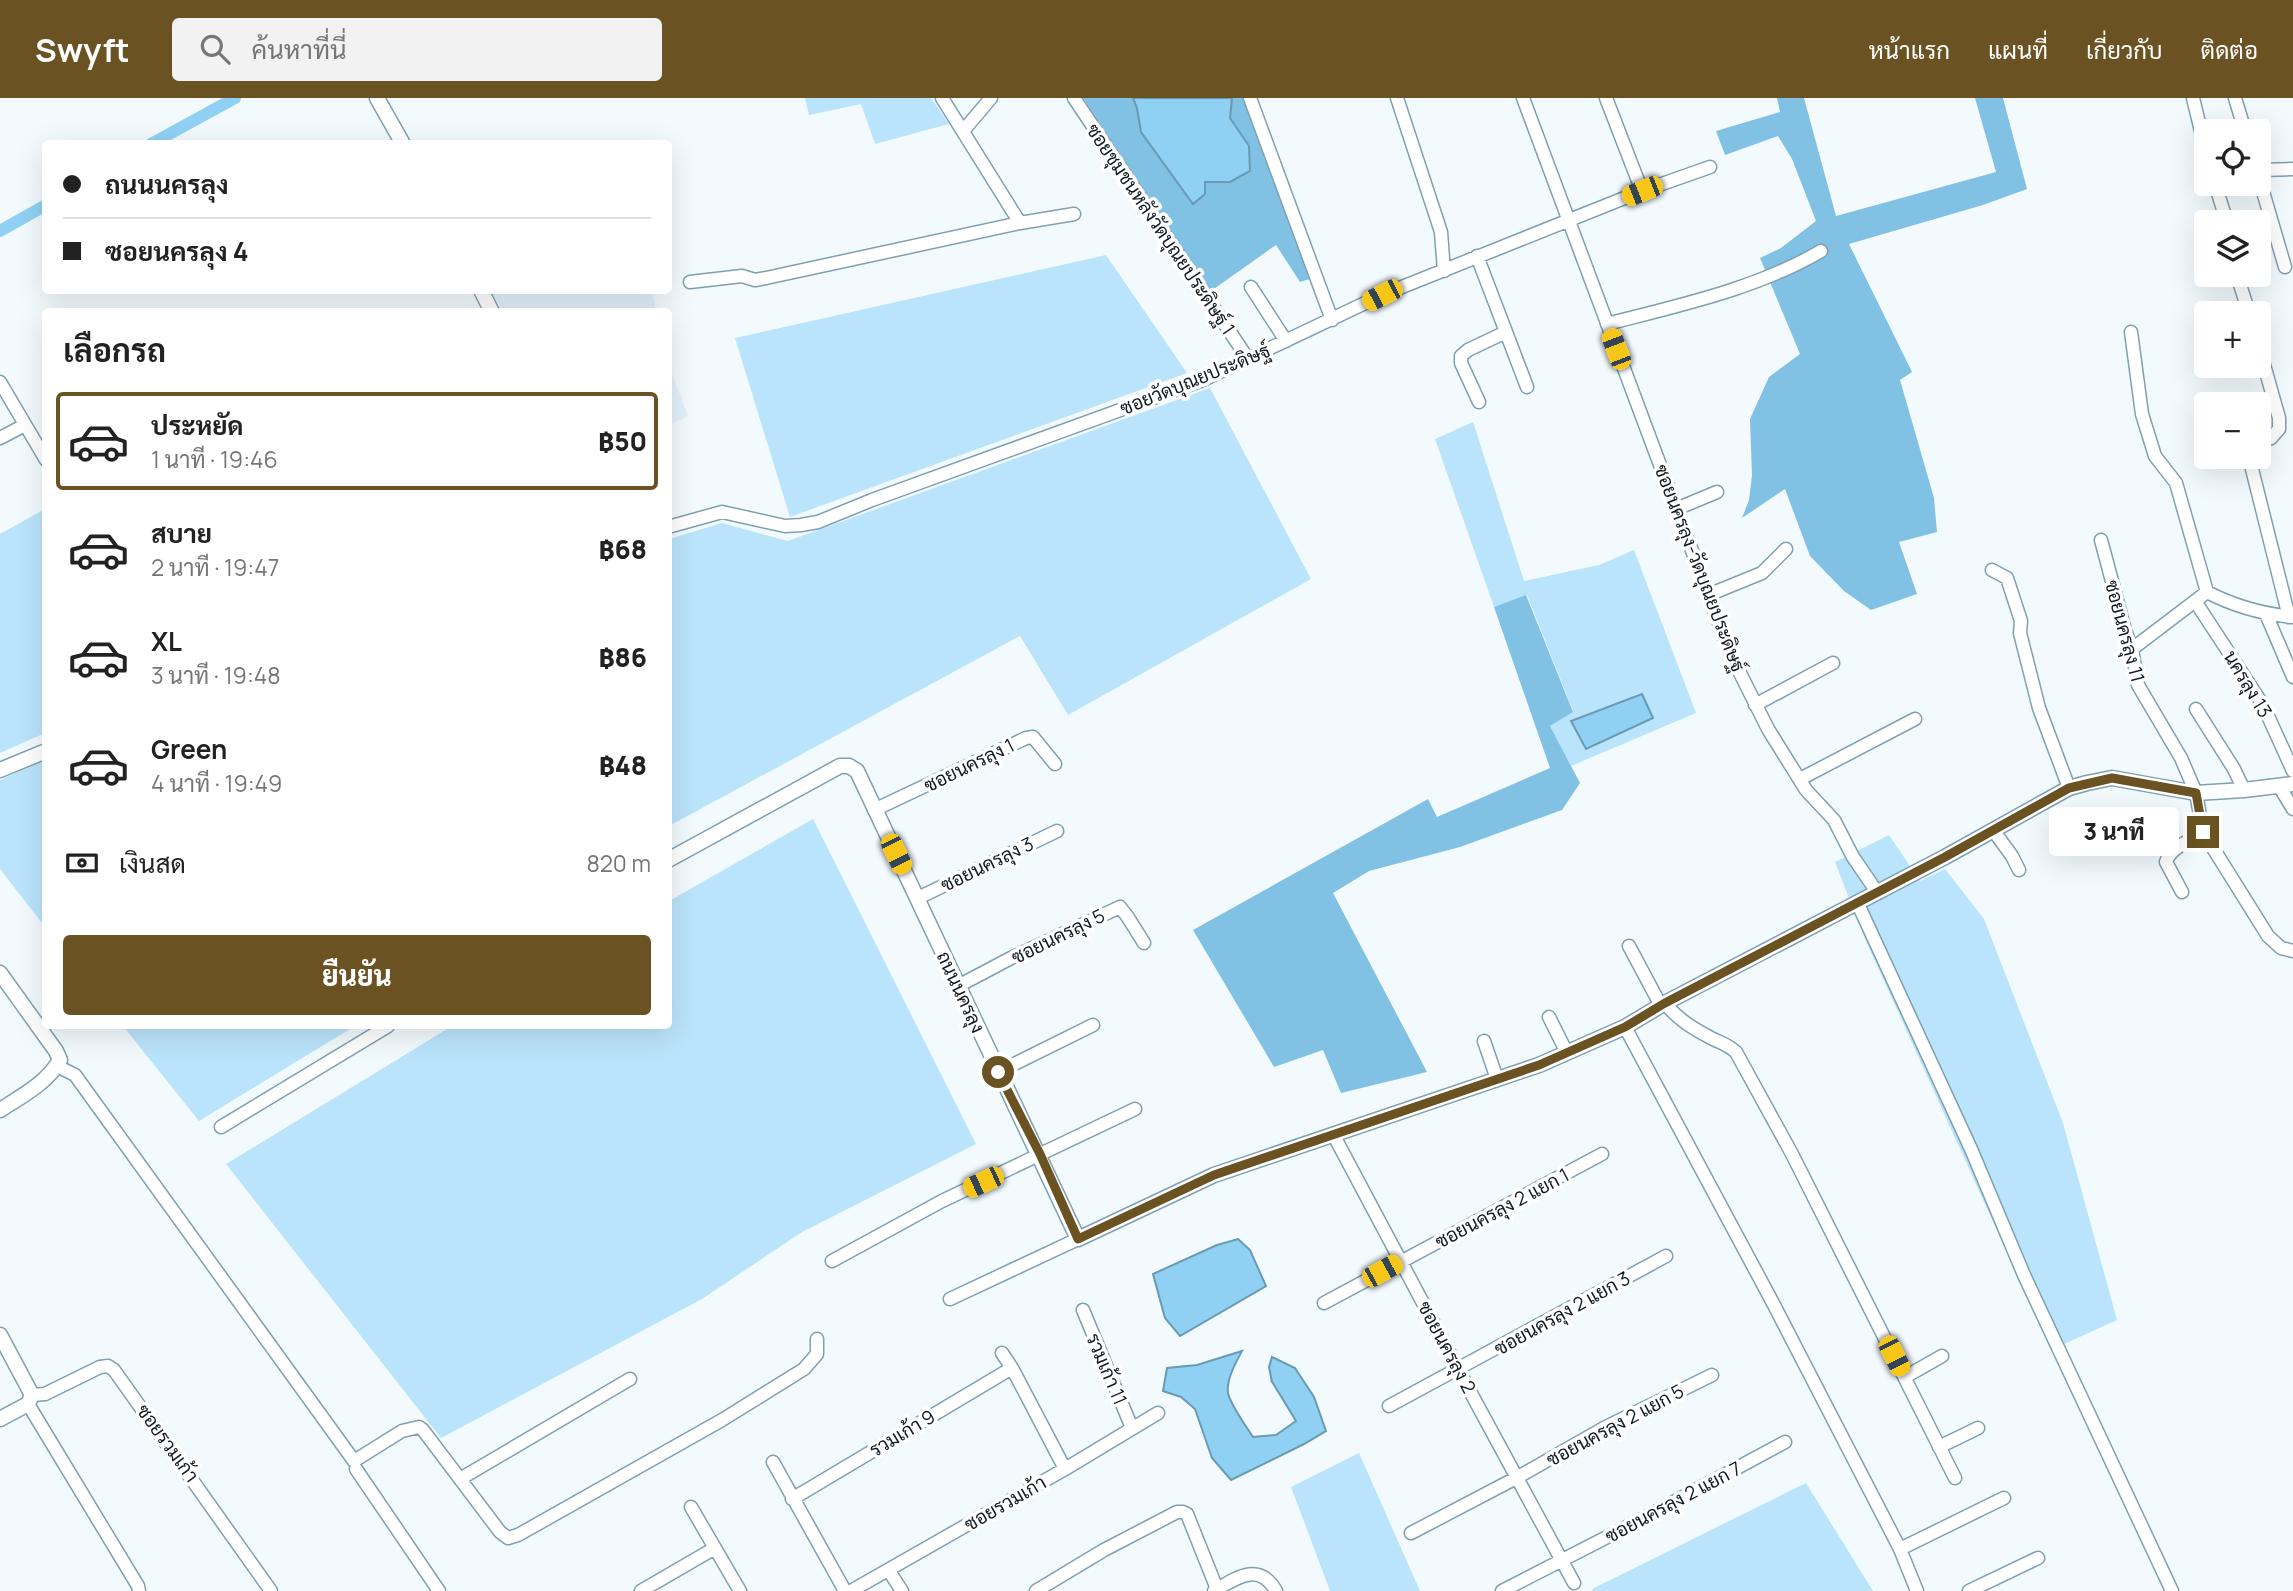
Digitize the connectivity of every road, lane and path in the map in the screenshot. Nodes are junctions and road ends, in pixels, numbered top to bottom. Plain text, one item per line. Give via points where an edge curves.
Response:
1 (377, 98) edge
2 (942, 98) edge
3 (991, 98) edge
4 (1074, 98) edge
5 (1250, 98) edge
6 (1397, 98) edge
7 (1523, 98) edge
8 (1606, 98) edge
9 (2193, 98) edge
10 (2235, 98) edge
11 (2198, 119) edge
12 (2241, 119) edge
13 (963, 131) junction
14 (401, 140) edge
15 (1710, 167) dead end
16 (2293, 169) edge
17 (2271, 170) edge
18 (1642, 191) junction
19 (2264, 196) edge
20 (1074, 214) dead end
21 (1568, 220) junction
22 (1020, 223) junction
23 (1821, 251) dead end
24 (1478, 256) junction
25 (2285, 267) dead end
26 (1444, 271) junction
27 (690, 282) dead end
28 (1251, 287) dead end
29 (1332, 320) junction
30 (1607, 324) junction
31 (1506, 332) junction
32 (2131, 332) dead end
33 (1286, 341) junction
34 (1248, 359) junction
35 (2268, 378) edge
36 (0, 382) edge
37 (1527, 387) dead end
38 (1479, 402) dead end
39 (25, 425) junction
40 (0, 438) edge
41 (2271, 438) edge
42 (42, 453) edge
43 (2252, 469) edge
44 (1717, 492) dead end
45 (1676, 509) junction
46 (672, 526) edge
47 (2101, 540) dead end
48 (1786, 549) dead end
49 (1992, 570) dead end
50 (2207, 592) junction
51 (1708, 595) junction
52 (2195, 601) junction
53 (2266, 614) junction
54 (2291, 617) edge
55 (2132, 649) junction
56 (1833, 663) dead end
57 (2293, 677) edge
58 (1755, 705) junction
59 (2196, 709) dead end
60 (1915, 719) dead end
61 (2287, 741) edge
62 (42, 753) edge
63 (1055, 764) dead end
64 (0, 770) edge
65 (2293, 771) edge
66 (1800, 779) junction
67 (2286, 785) edge
68 (2069, 788) junction
69 (2244, 790) junction
70 (2196, 793) junction
71 (2293, 809) edge
72 (874, 810) junction
73 (1993, 830) junction
74 (1056, 831) dead end
75 (2203, 832) junction
76 (672, 858) edge
77 (2020, 870) dead end
78 (1877, 892) junction
79 (2182, 892) dead end
80 (918, 898) junction
81 (1857, 902) junction
82 (1144, 943) dead end
83 (1629, 946) dead end
84 (2293, 951) edge
85 (0, 973) edge
86 (958, 986) junction
87 (1663, 1005) junction
88 (1549, 1017) dead end
89 (1093, 1025) dead end
90 (1625, 1027) junction
91 (383, 1029) edge
92 (1484, 1041) dead end
93 (1567, 1053) junction
94 (57, 1066) junction
95 (998, 1072) junction
96 (1497, 1079) junction
97 (1135, 1109) dead end
98 (0, 1111) edge
99 (221, 1127) dead end
100 (1334, 1134) junction
101 (1040, 1154) junction
102 (1602, 1154) dead end
103 (1078, 1239) junction
104 (1666, 1256) dead end
105 (1401, 1260) junction
106 (832, 1261) dead end
107 (950, 1299) dead end
108 (1324, 1303) dead end
109 (1083, 1310) dead end
110 (0, 1335) edge
111 (817, 1339) dead end
112 (1002, 1353) dead end
113 (1942, 1356) dead end
114 (1012, 1368) junction
115 (1458, 1369) junction
116 (1713, 1375) dead end
117 (1905, 1377) junction
118 (630, 1379) dead end
119 (30, 1399) junction
120 (1389, 1406) dead end
121 (1158, 1413) dead end
122 (0, 1419) edge
123 (1978, 1427) dead end
124 (1132, 1428) junction
125 (1785, 1442) dead end
126 (1939, 1447) junction
127 (773, 1462) dead end
128 (356, 1469) dead end
129 (1065, 1469) junction
130 (1517, 1477) junction
131 (1955, 1478) dead end
132 (460, 1479) junction
133 (2004, 1498) dead end
134 (792, 1499) junction
135 (691, 1507) dead end
136 (1411, 1532) dead end
137 (715, 1548) junction
138 (1900, 1549) junction
139 (2038, 1558) dead end
140 (1561, 1560) junction
141 (889, 1571) junction
142 (1574, 1583) dead end
143 (1216, 1590) edge
144 (139, 1591) edge
145 (271, 1591) edge
146 (439, 1591) edge
147 (641, 1591) edge
148 (740, 1591) edge
149 (845, 1591) edge
150 (851, 1591) edge
151 (902, 1591) edge
152 (1036, 1591) edge
153 (1276, 1591) edge
154 (1502, 1591) edge
155 (1917, 1591) edge
156 (1969, 1591) edge
157 (2172, 1591) edge

1 - 14 street
2 - 13 street
3 - 13 street
4 - 34 street, ซอยชุมชนหลังวัดบุณยประดิษฐ์ 1
5 - 29 street
6 - 26 street via 1441,232
7 - 21 street, ซอยนครลุง-วัดบุณยประดิษฐ์
8 - 18 street
9 - 11 street
10 - 12 street
13 - 22 street
15 - 18 street, ซอยวัดบุณยประดิษฐ์
16 - 17 street
18 - 21 street, ซอยวัดบุณยประดิษฐ์
19 - 25 street
20 - 22 street
21 - 24 street, ซอยวัดบุณยประดิษฐ์
21 - 30 street, ซอยนครลุง-วัดบุณยประดิษฐ์
22 - 27 street via 766,278
23 - 30 street via 1797,265 1716,295
24 - 26 street, ซอยวัดบุณยประดิษฐ์
24 - 31 street
26 - 29 street, ซอยวัดบุณยประดิษฐ์
28 - 33 street
29 - 33 street, ซอยวัดบุณยประดิษฐ์
30 - 45 street, ซอยนครลุง-วัดบุณยประดิษฐ์
31 - 37 street
31 - 38 street via 1461,356
32 - 50 street via 2142,414 2155,456 2176,483
33 - 34 street, ซอยวัดบุณยประดิษฐ์
34 - 46 street, ซอยวัดบุณยประดิษฐ์ via 1203,380 818,522 785,526 722,512
35 - 41 street via 2279,418 2279,429
36 - 39 street
39 - 40 street
39 - 42 street
43 - 54 street
44 - 45 street
45 - 51 street, ซอยนครลุง-วัดบุณยประดิษฐ์
47 - 55 street, ซอยนครลุง 11
48 - 51 street via 1762,573
49 - 68 street via 2007,578 2015,598 2039,708
50 - 52 street
50 - 53 street
51 - 58 street, ซอยนครลุง-วัดบุณยประดิษฐ์
52 - 55 street
52 - 61 street, นครลุง 13
53 - 54 street
53 - 57 street
55 - 70 street, ซอยนครลุง 11 via 2138,685
56 - 58 street
58 - 66 street, ซอยนครลุง-วัดบุณยประดิษฐ์
59 - 69 street
60 - 66 street
61 - 65 street, นครลุง 13
62 - 64 street
63 - 72 street, ซอยนครลุง 1 via 1033,737 1026,738
66 - 78 street, ซอยนครลุง-วัดบุณยประดิษฐ์ via 1834,820
67 - 69 street
67 - 71 street
68 - 70 street via 2112,778
68 - 73 street
69 - 70 street
70 - 75 street, ซอยนครลุง 11
72 - 76 street, ถนนนครลุง via 857,771 840,766
72 - 80 street, ถนนนครลุง
73 - 77 street
73 - 78 street
74 - 80 street, ซอยนครลุง 3
75 - 79 street via 2166,858
75 - 84 street via 2268,936 2281,948
78 - 81 street
80 - 86 street, ถนนนครลุง
81 - 87 street
81 - 157 street
82 - 86 street, ซอยนครลุง 5 via 1120,907
83 - 87 street
85 - 94 street via 56,1051
86 - 95 street, ถนนนครลุง
87 - 90 street
87 - 117 street via 1735,1052
88 - 93 street
89 - 95 street
90 - 93 street
90 - 138 street
91 - 99 street
92 - 96 street
93 - 96 street
94 - 98 street
94 - 132 street via 75,1075 354,1461 401,1431 419,1427
95 - 101 street, ถนนนครลุง
96 - 100 street
97 - 101 street
100 - 103 street via 1214,1175
100 - 105 street, ซอยนครลุง 2
101 - 103 street, ถนนนครลุง
101 - 106 street via 942,1200
102 - 105 street, ซอยนครลุง 2 แยก 1
103 - 107 street
104 - 115 street, ซอยนครลุง 2 แยก 3
105 - 108 street, ซอยนครลุง 2 แยก 1
105 - 115 street, ซอยนครลุง 2
109 - 124 street, รวมเก้า 11
110 - 119 street
111 - 132 street via 817,1354 804,1369 518,1535 508,1538 500,1532
112 - 114 street
113 - 117 street
114 - 129 street
114 - 134 street, รวมเก้า 9
115 - 120 street, ซอยนครลุง 2 แยก 3
115 - 130 street, ซอยนครลุง 2
116 - 130 street, ซอยนครลุง 2 แยก 5
117 - 126 street
118 - 132 street
119 - 122 street
119 - 144 street
119 - 145 street, ซอยรวมเก้า via 100,1367 114,1370
121 - 124 street, ซอยรวมเก้า
123 - 126 street
124 - 129 street, ซอยรวมเก้า
125 - 140 street, ซอยนครลุง 2 แยก 7
126 - 131 street
127 - 134 street
128 - 146 street
129 - 141 street, ซอยรวมเก้า
130 - 136 street, ซอยนครลุง 2 แยก 5
130 - 140 street, ซอยนครลุง 2
133 - 138 street
134 - 149 street
135 - 137 street
137 - 147 street
137 - 148 street
138 - 155 street
139 - 156 street
140 - 142 street, ซอยนครลุง 2
140 - 154 street, ซอยนครลุง 2 แยก 7
141 - 150 street, ซอยรวมเก้า
141 - 151 street
143 - 152 street via 1183,1511 1104,1550
143 - 153 street via 1257,1574

